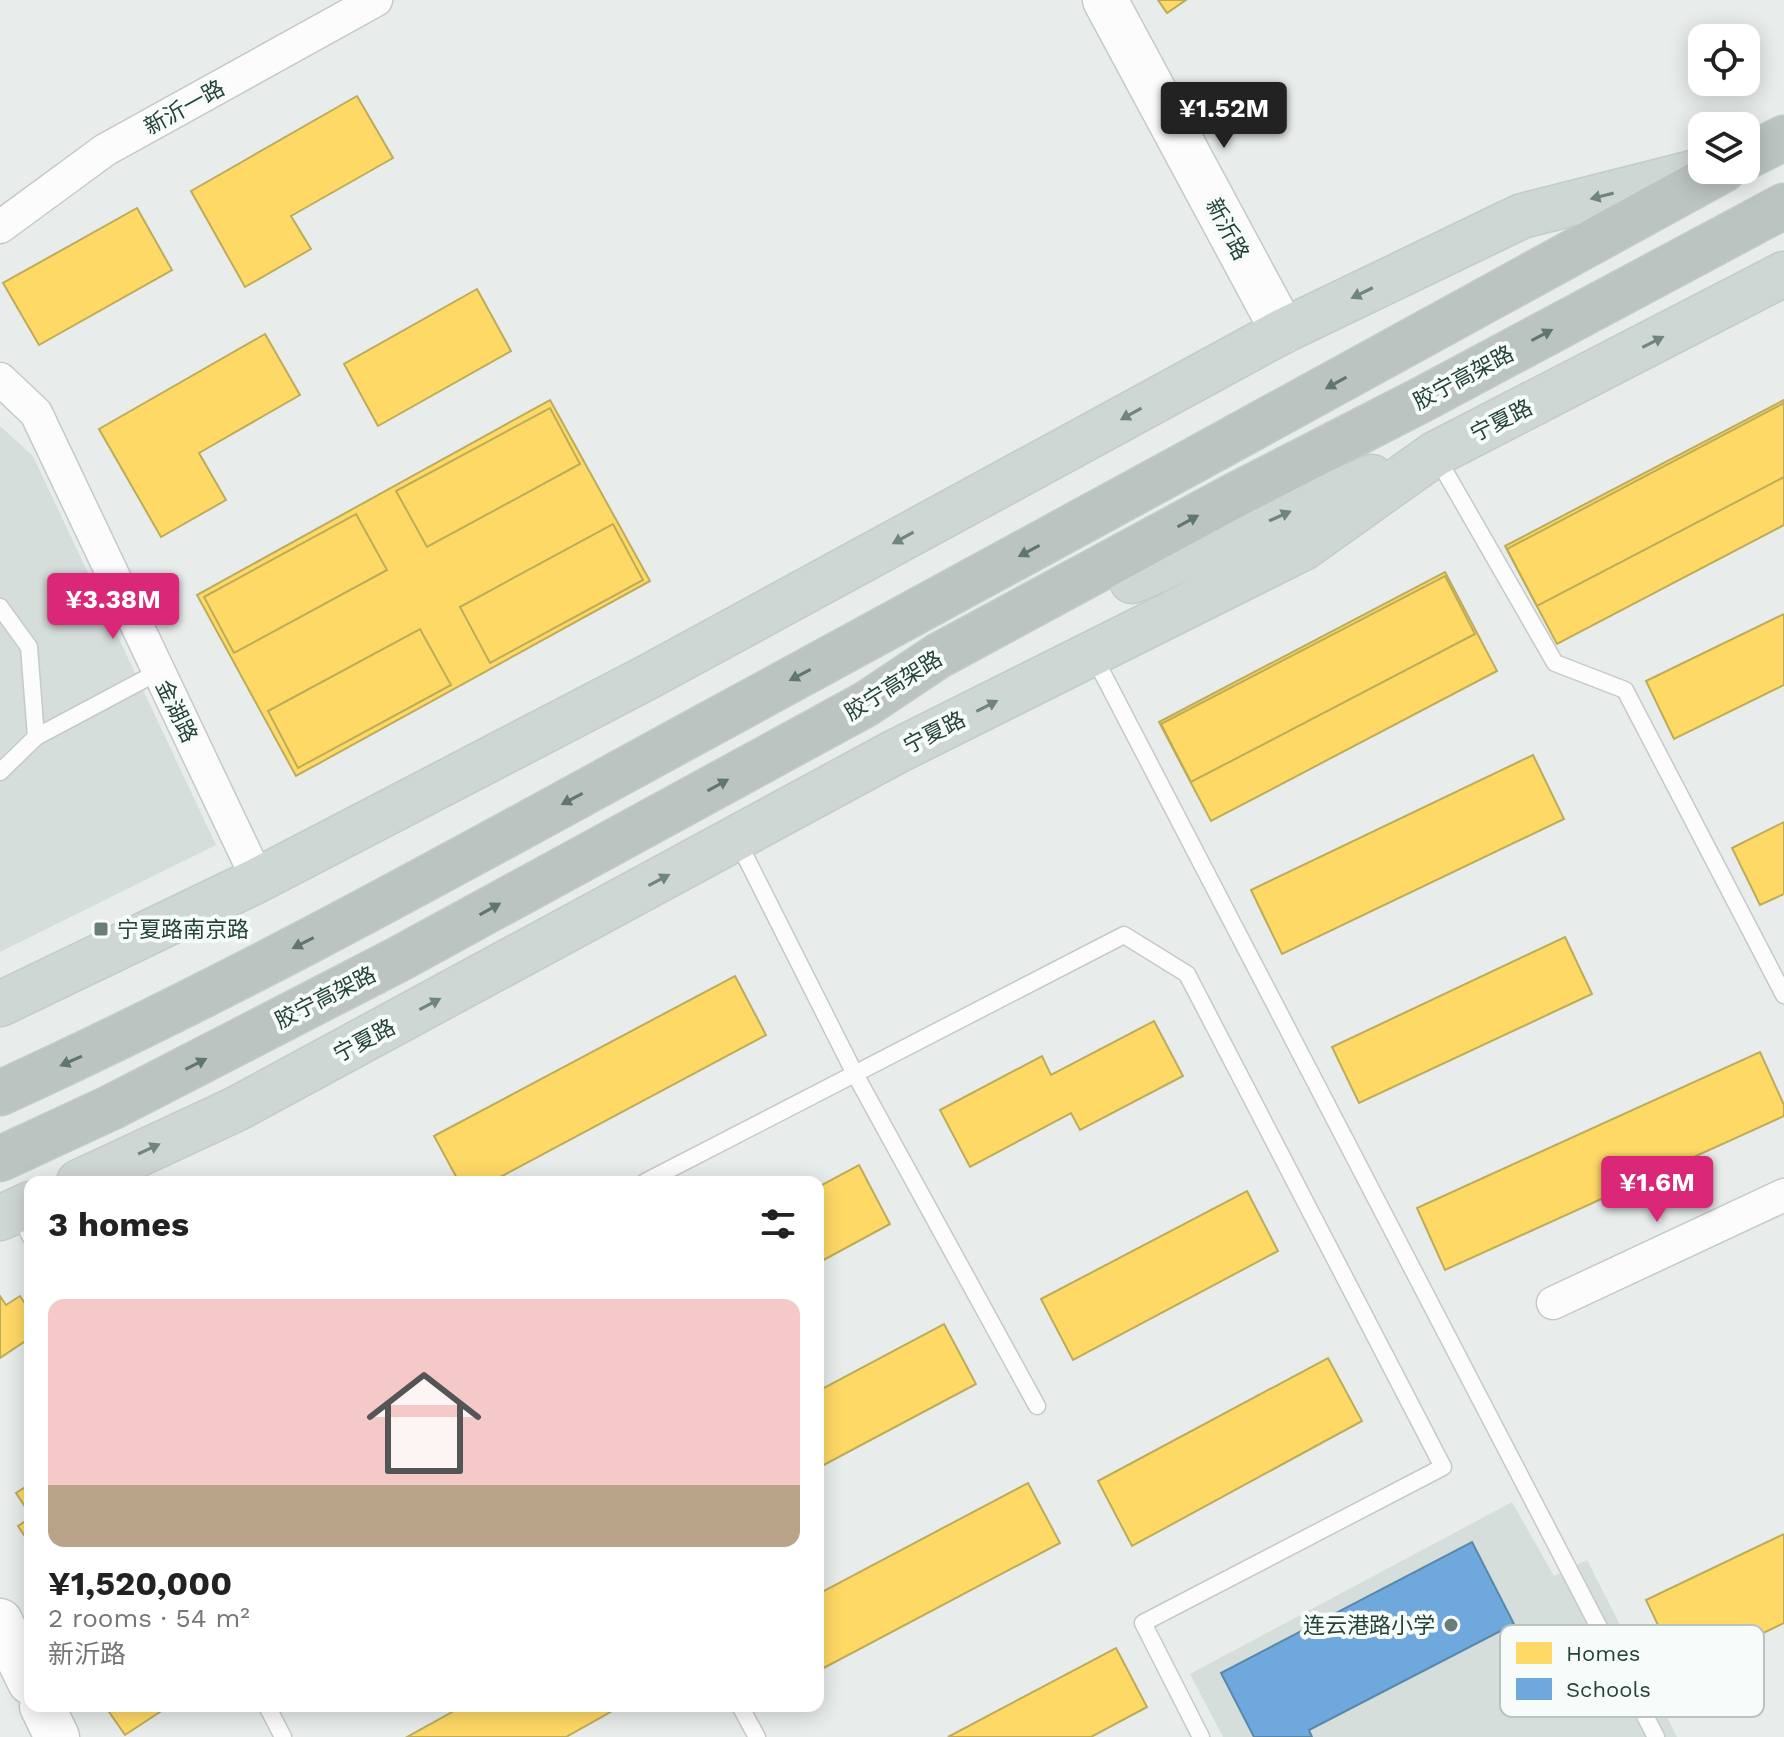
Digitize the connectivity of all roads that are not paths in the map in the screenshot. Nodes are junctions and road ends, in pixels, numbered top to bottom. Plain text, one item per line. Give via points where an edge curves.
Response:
1 (376, 0) edge
2 (1105, 0) edge
3 (1784, 138) edge
4 (1760, 150) edge
5 (1688, 174) edge
6 (1698, 184) edge
7 (1784, 206) edge
8 (0, 227) edge
9 (1784, 274) edge
10 (1283, 331) junction
11 (0, 379) edge
12 (1435, 454) junction
13 (1132, 581) joint
14 (0, 607) edge
15 (1092, 654) junction
16 (158, 672) junction
17 (866, 704) junction
18 (36, 737) junction
19 (0, 772) edge
20 (736, 838) junction
21 (258, 880) junction
22 (1784, 995) edge
23 (0, 1004) edge
24 (855, 1074) junction
25 (0, 1093) edge
26 (0, 1159) edge
27 (92, 1176) edge
28 (657, 1176) edge
29 (1784, 1195) edge
30 (1553, 1303) dead end
31 (1037, 1406) dead end
32 (0, 1621) edge
33 (1598, 1625) edge
34 (24, 1670) edge
35 (45, 1712) edge
36 (270, 1712) edge
37 (743, 1712) edge
38 (1646, 1717) edge
39 (57, 1737) edge
40 (283, 1737) edge
41 (757, 1737) edge
42 (1201, 1737) edge
43 (1656, 1737) edge

1 - 8 street, 新沂一路 via 105,150
2 - 10 street, 新沂路
3 - 4 highway
5 -> 10 main road via 1522,216
6 -> 25 highway via 372,907 166,1015
17 -> 7 highway, 胶宁高架路 via 938,656
12 -> 9 main road, 宁夏路
10 -> 21 main road via 646,678
11 - 16 street, 金湖路 via 36,413
13 -> 12 main road
12 - 15 main road, 宁夏路 via 1303,548
12 - 22 lane via 1555,663 1625,690
13 - 17 highway via 966,670
14 - 18 lane via 29,647
20 -> 15 main road, 宁夏路
15 - 33 lane
16 - 18 lane
16 - 21 street, 金湖路
26 -> 17 highway, 胶宁高架路 via 397,960
18 - 19 lane
20 - 24 lane
27 -> 20 main road, 宁夏路 via 236,1109
21 - 23 main road
24 - 28 lane
24 - 31 lane
24 - 42 lane via 1124,935 1187,974 1443,1467 1143,1623
29 - 30 street
32 - 34 street
35 - 39 street
36 - 40 lane
37 - 41 lane
38 - 43 lane

